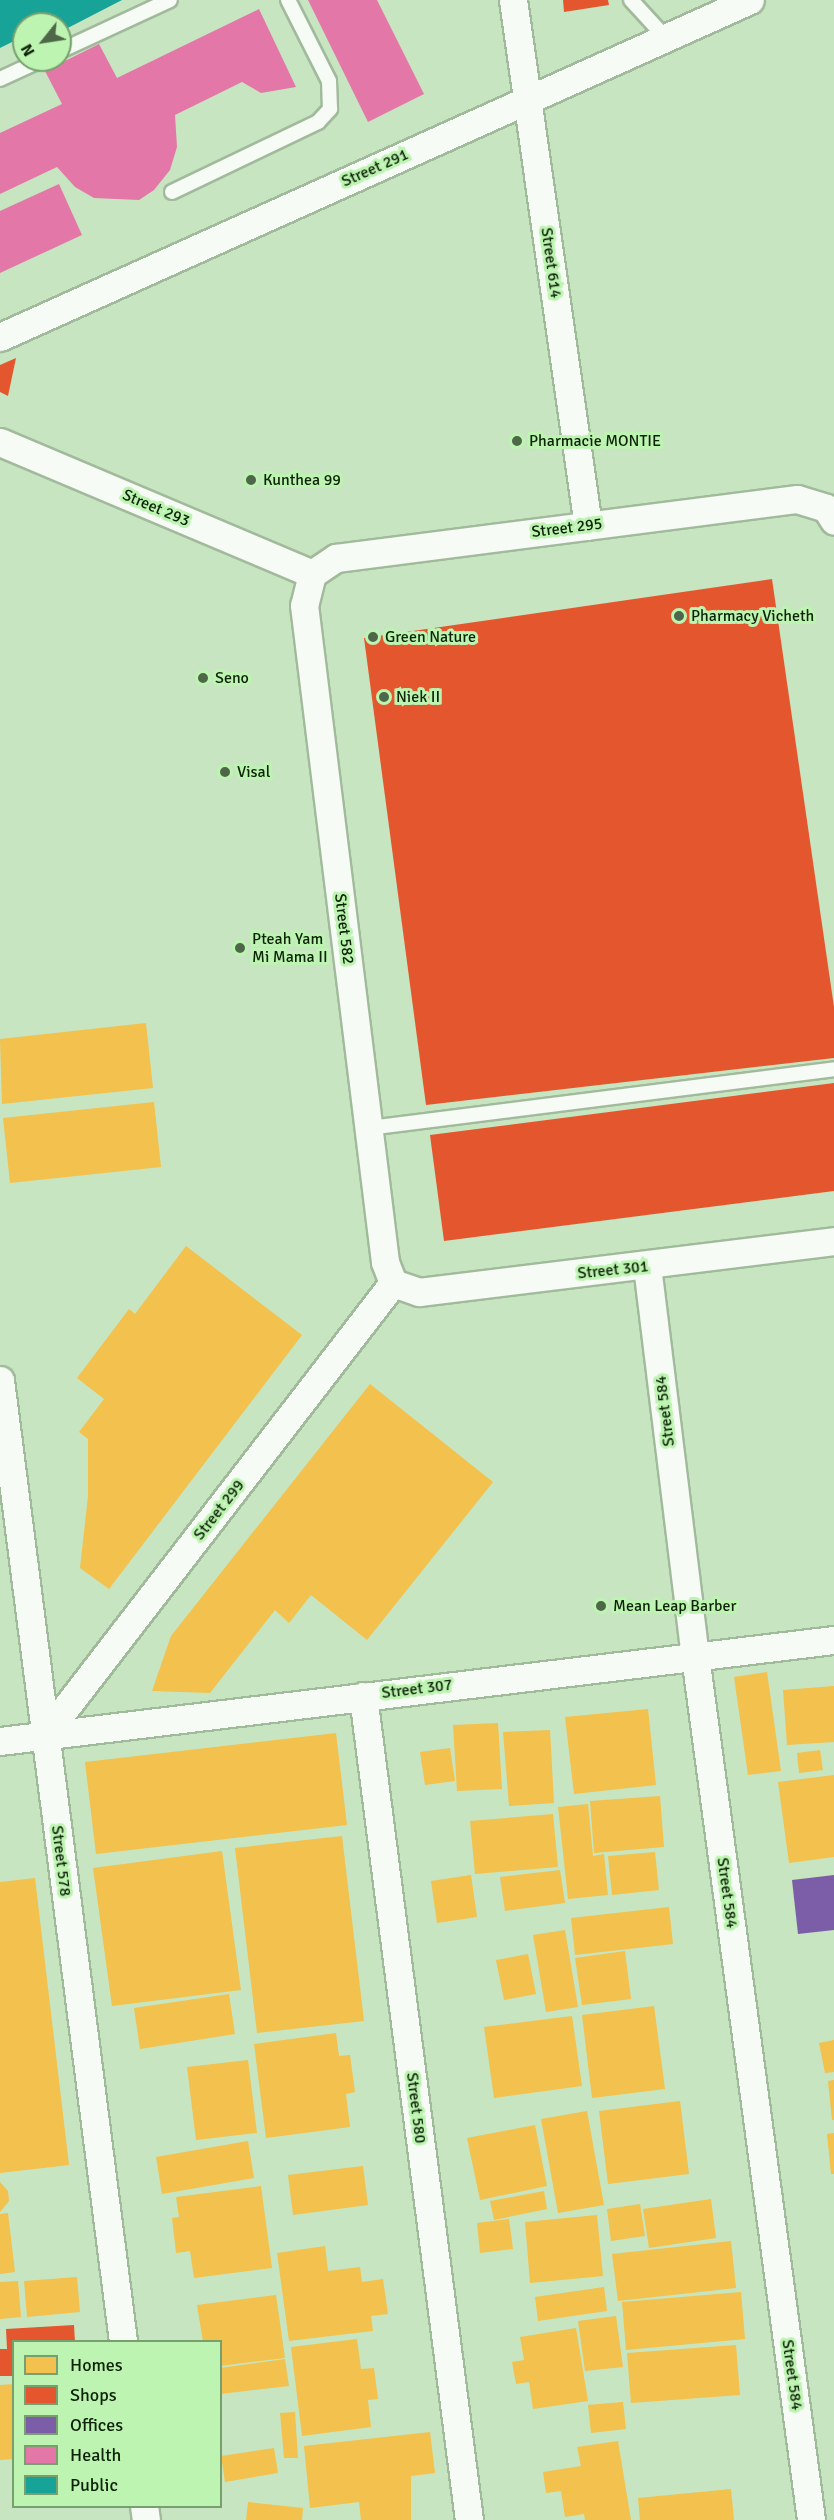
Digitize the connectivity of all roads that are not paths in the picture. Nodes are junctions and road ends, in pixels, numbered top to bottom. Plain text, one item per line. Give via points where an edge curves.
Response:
1 (170, 0) edge
2 (288, 0) edge
3 (513, 0) edge
4 (631, 0) edge
5 (750, 0) edge
6 (666, 38) junction
7 (72, 45) edge
8 (15, 72) edge
9 (0, 79) edge
10 (528, 100) junction
11 (172, 192) dead end
12 (0, 337) edge
13 (0, 442) edge
14 (831, 508) edge
15 (588, 526) junction
16 (312, 574) junction
17 (834, 1070) edge
18 (369, 1128) junction
19 (834, 1241) edge
20 (647, 1266) junction
21 (393, 1283) junction
22 (0, 1380) edge
23 (834, 1640) edge
24 (695, 1656) junction
25 (363, 1696) junction
26 (44, 1736) junction
27 (0, 1741) edge
28 (123, 2340) edge
29 (469, 2520) edge
30 (811, 2520) edge

1 - 7 lane
2 - 11 lane via 329,81 330,109 318,122
3 - 10 street, Street 614
4 - 6 lane
5 - 6 street, Street 291
6 - 10 street, Street 291
8 - 9 lane
10 - 12 street, Street 291
10 - 15 street, Street 614
13 - 16 street, Street 293
14 - 15 street, Street 295 via 797,499
15 - 16 street, Street 295 via 336,558
16 - 18 street, Street 582 via 304,605
17 - 18 lane
18 - 21 street, Street 582 via 385,1262
19 - 20 street, Street 301
20 - 21 street, Street 301 via 419,1292
20 - 24 street, Street 584
21 - 26 street, Street 299
22 - 26 street, Street 578
23 - 24 street, Street 307
24 - 25 street, Street 307
24 - 30 street, Street 584
25 - 26 street, Street 307
25 - 29 street, Street 580
26 - 27 street, Street 307
26 - 28 street, Street 578

